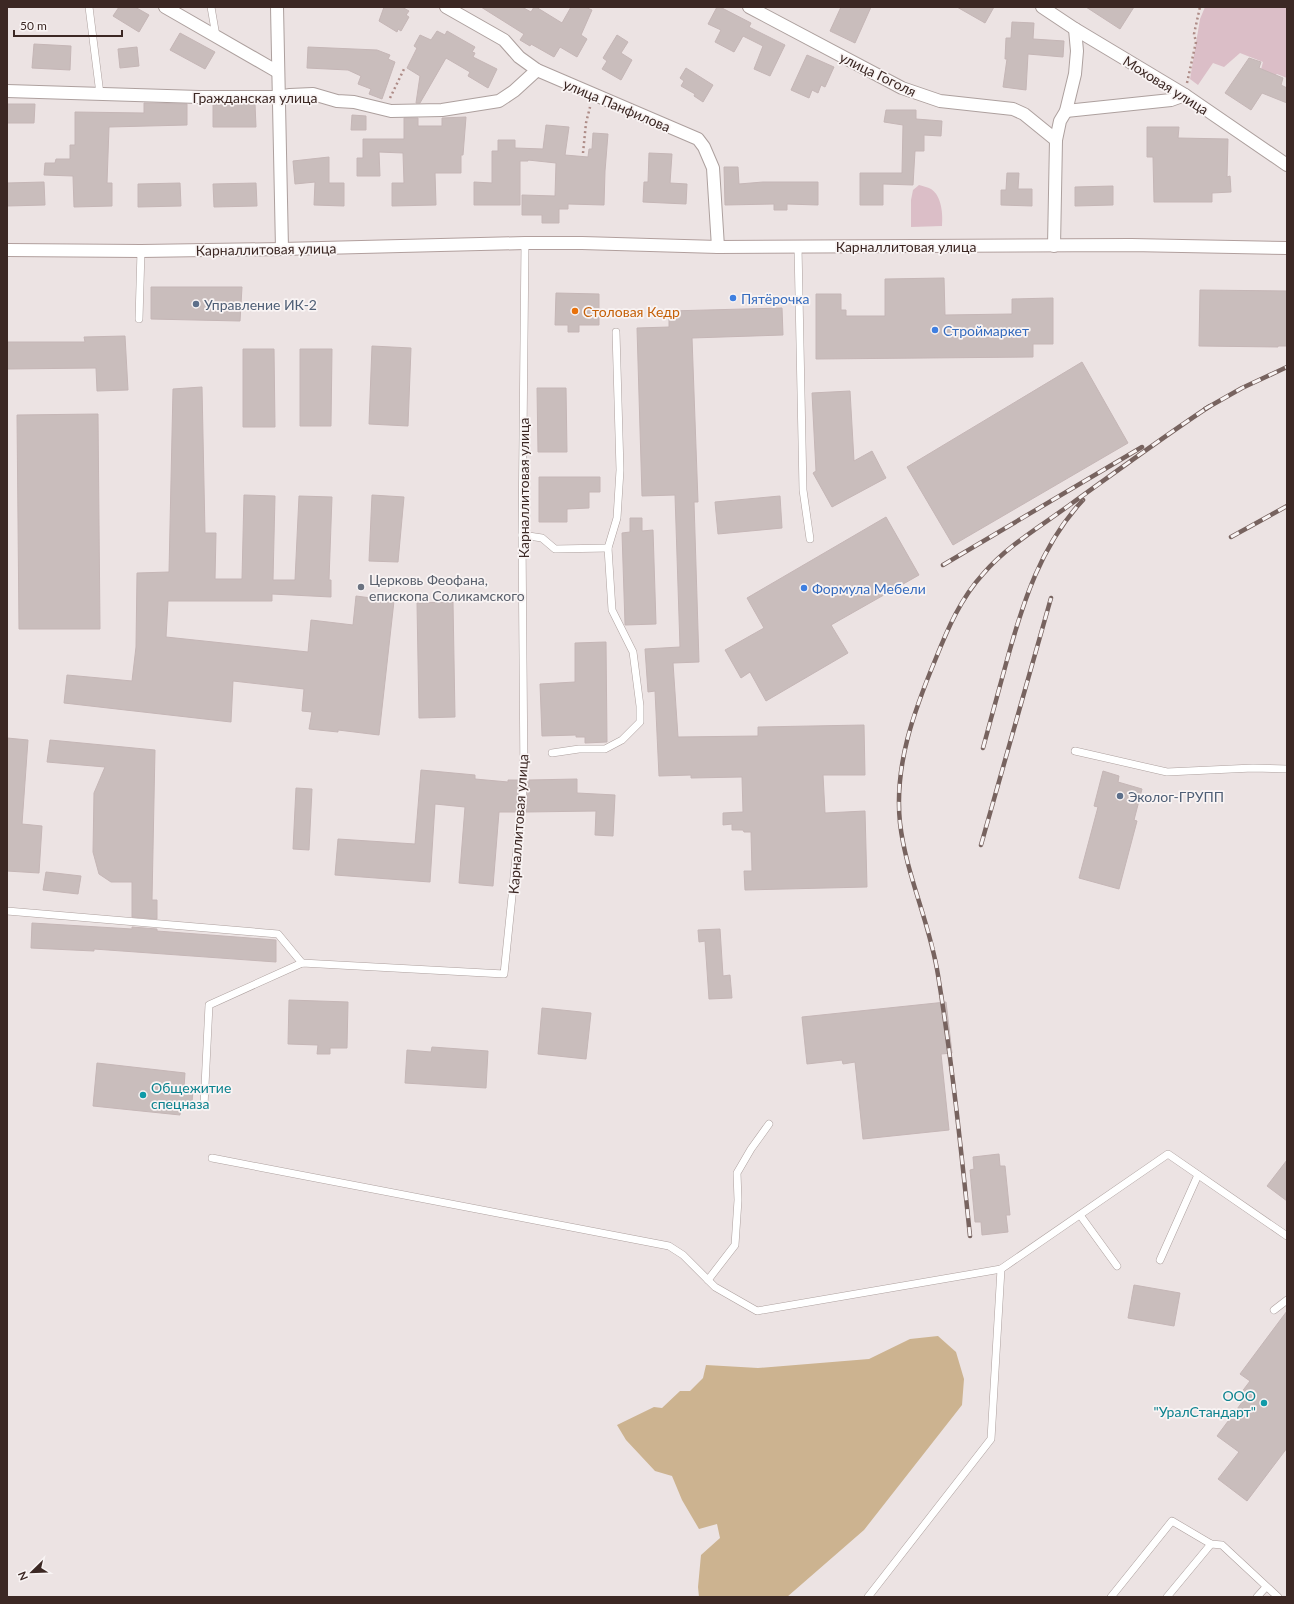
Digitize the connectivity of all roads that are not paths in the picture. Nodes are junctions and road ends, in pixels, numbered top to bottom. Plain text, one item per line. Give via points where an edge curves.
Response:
1 (89, 7) edge
2 (165, 7) edge
3 (211, 7) edge
4 (277, 7) edge
5 (446, 7) edge
6 (749, 7) edge
7 (1042, 7) edge
8 (1075, 29) junction
9 (216, 36) junction
10 (537, 70) junction
11 (278, 72) junction
12 (7, 91) edge
13 (100, 94) junction
14 (1185, 95) junction
15 (278, 97) junction
16 (1066, 111) junction
17 (1056, 140) junction
18 (1287, 165) edge
19 (525, 243) junction
20 (1054, 246) junction
21 (718, 247) junction
22 (798, 247) junction
23 (1287, 248) edge
24 (282, 249) junction
25 (7, 250) edge
26 (141, 251) junction
27 (139, 320) dead end
28 (616, 332) dead end
29 (522, 535) junction
30 (810, 539) dead end
31 (608, 548) junction
32 (1075, 751) dead end
33 (552, 753) dead end
34 (1287, 769) edge
35 (7, 911) edge
36 (302, 963) junction
37 (204, 1106) dead end
38 (770, 1124) dead end
39 (212, 1158) dead end
40 (1198, 1175) junction
41 (1080, 1215) junction
42 (1287, 1236) edge
43 (1160, 1260) dead end
44 (1117, 1266) dead end
45 (1001, 1269) junction
46 (708, 1280) junction
47 (1287, 1300) edge
48 (1274, 1310) dead end
49 (1211, 1544) junction
50 (1266, 1587) junction
51 (868, 1597) edge
52 (1111, 1597) edge
53 (1168, 1597) edge
54 (1257, 1597) edge
55 (1278, 1597) edge

1 - 13 lane
2 - 9 street
3 - 9 lane
4 - 11 street
5 - 10 street, улица Панфилова via 504,40 519,57
6 - 17 street, улица Гоголя via 902,88 940,101 1013,109 1024,114
7 - 8 street, Моховая улица
8 - 14 street, Моховая улица
8 - 16 street via 1075,74
9 - 11 street
10 - 15 street, Гражданская улица via 499,101 442,110 391,110 337,101 313,94
10 - 21 street, улица Панфилова via 698,139 713,168
11 - 15 street
12 - 13 street, Гражданская улица
13 - 15 street, Гражданская улица
14 - 16 street via 1171,100
14 - 18 street, Моховая улица
15 - 24 street
16 - 17 street via 1060,121
17 - 20 street
19 - 21 street, Карналлитовая улица
19 - 24 street, Карналлитовая улица
19 - 29 lane, Карналлитовая улица
20 - 22 street, Карналлитовая улица
20 - 23 street, Карналлитовая улица via 1131,244
21 - 22 street, Карналлитовая улица
22 - 30 lane via 803,490
24 - 26 street, Карналлитовая улица
25 - 26 street, Карналлитовая улица
26 - 27 lane
28 - 31 lane via 620,470 617,518
29 - 31 lane via 542,538 555,549
29 - 36 lane, Карналлитовая улица via 524,780 504,974
31 - 33 lane via 612,610 633,652 640,722 622,740 605,749
32 - 34 lane via 1167,772
35 - 36 lane via 278,934
36 - 37 lane, Карналлитовая улица via 209,1005
38 - 46 lane via 737,1173 735,1245
39 - 46 lane via 669,1246 683,1255
40 - 41 lane via 1168,1154
40 - 42 lane
40 - 43 lane
41 - 44 lane
41 - 45 lane
45 - 46 lane via 757,1311 715,1287
45 - 51 lane via 991,1439
47 - 48 lane
49 - 50 lane via 1222,1545
49 - 52 lane via 1172,1520
49 - 53 lane
50 - 54 lane
50 - 55 lane

